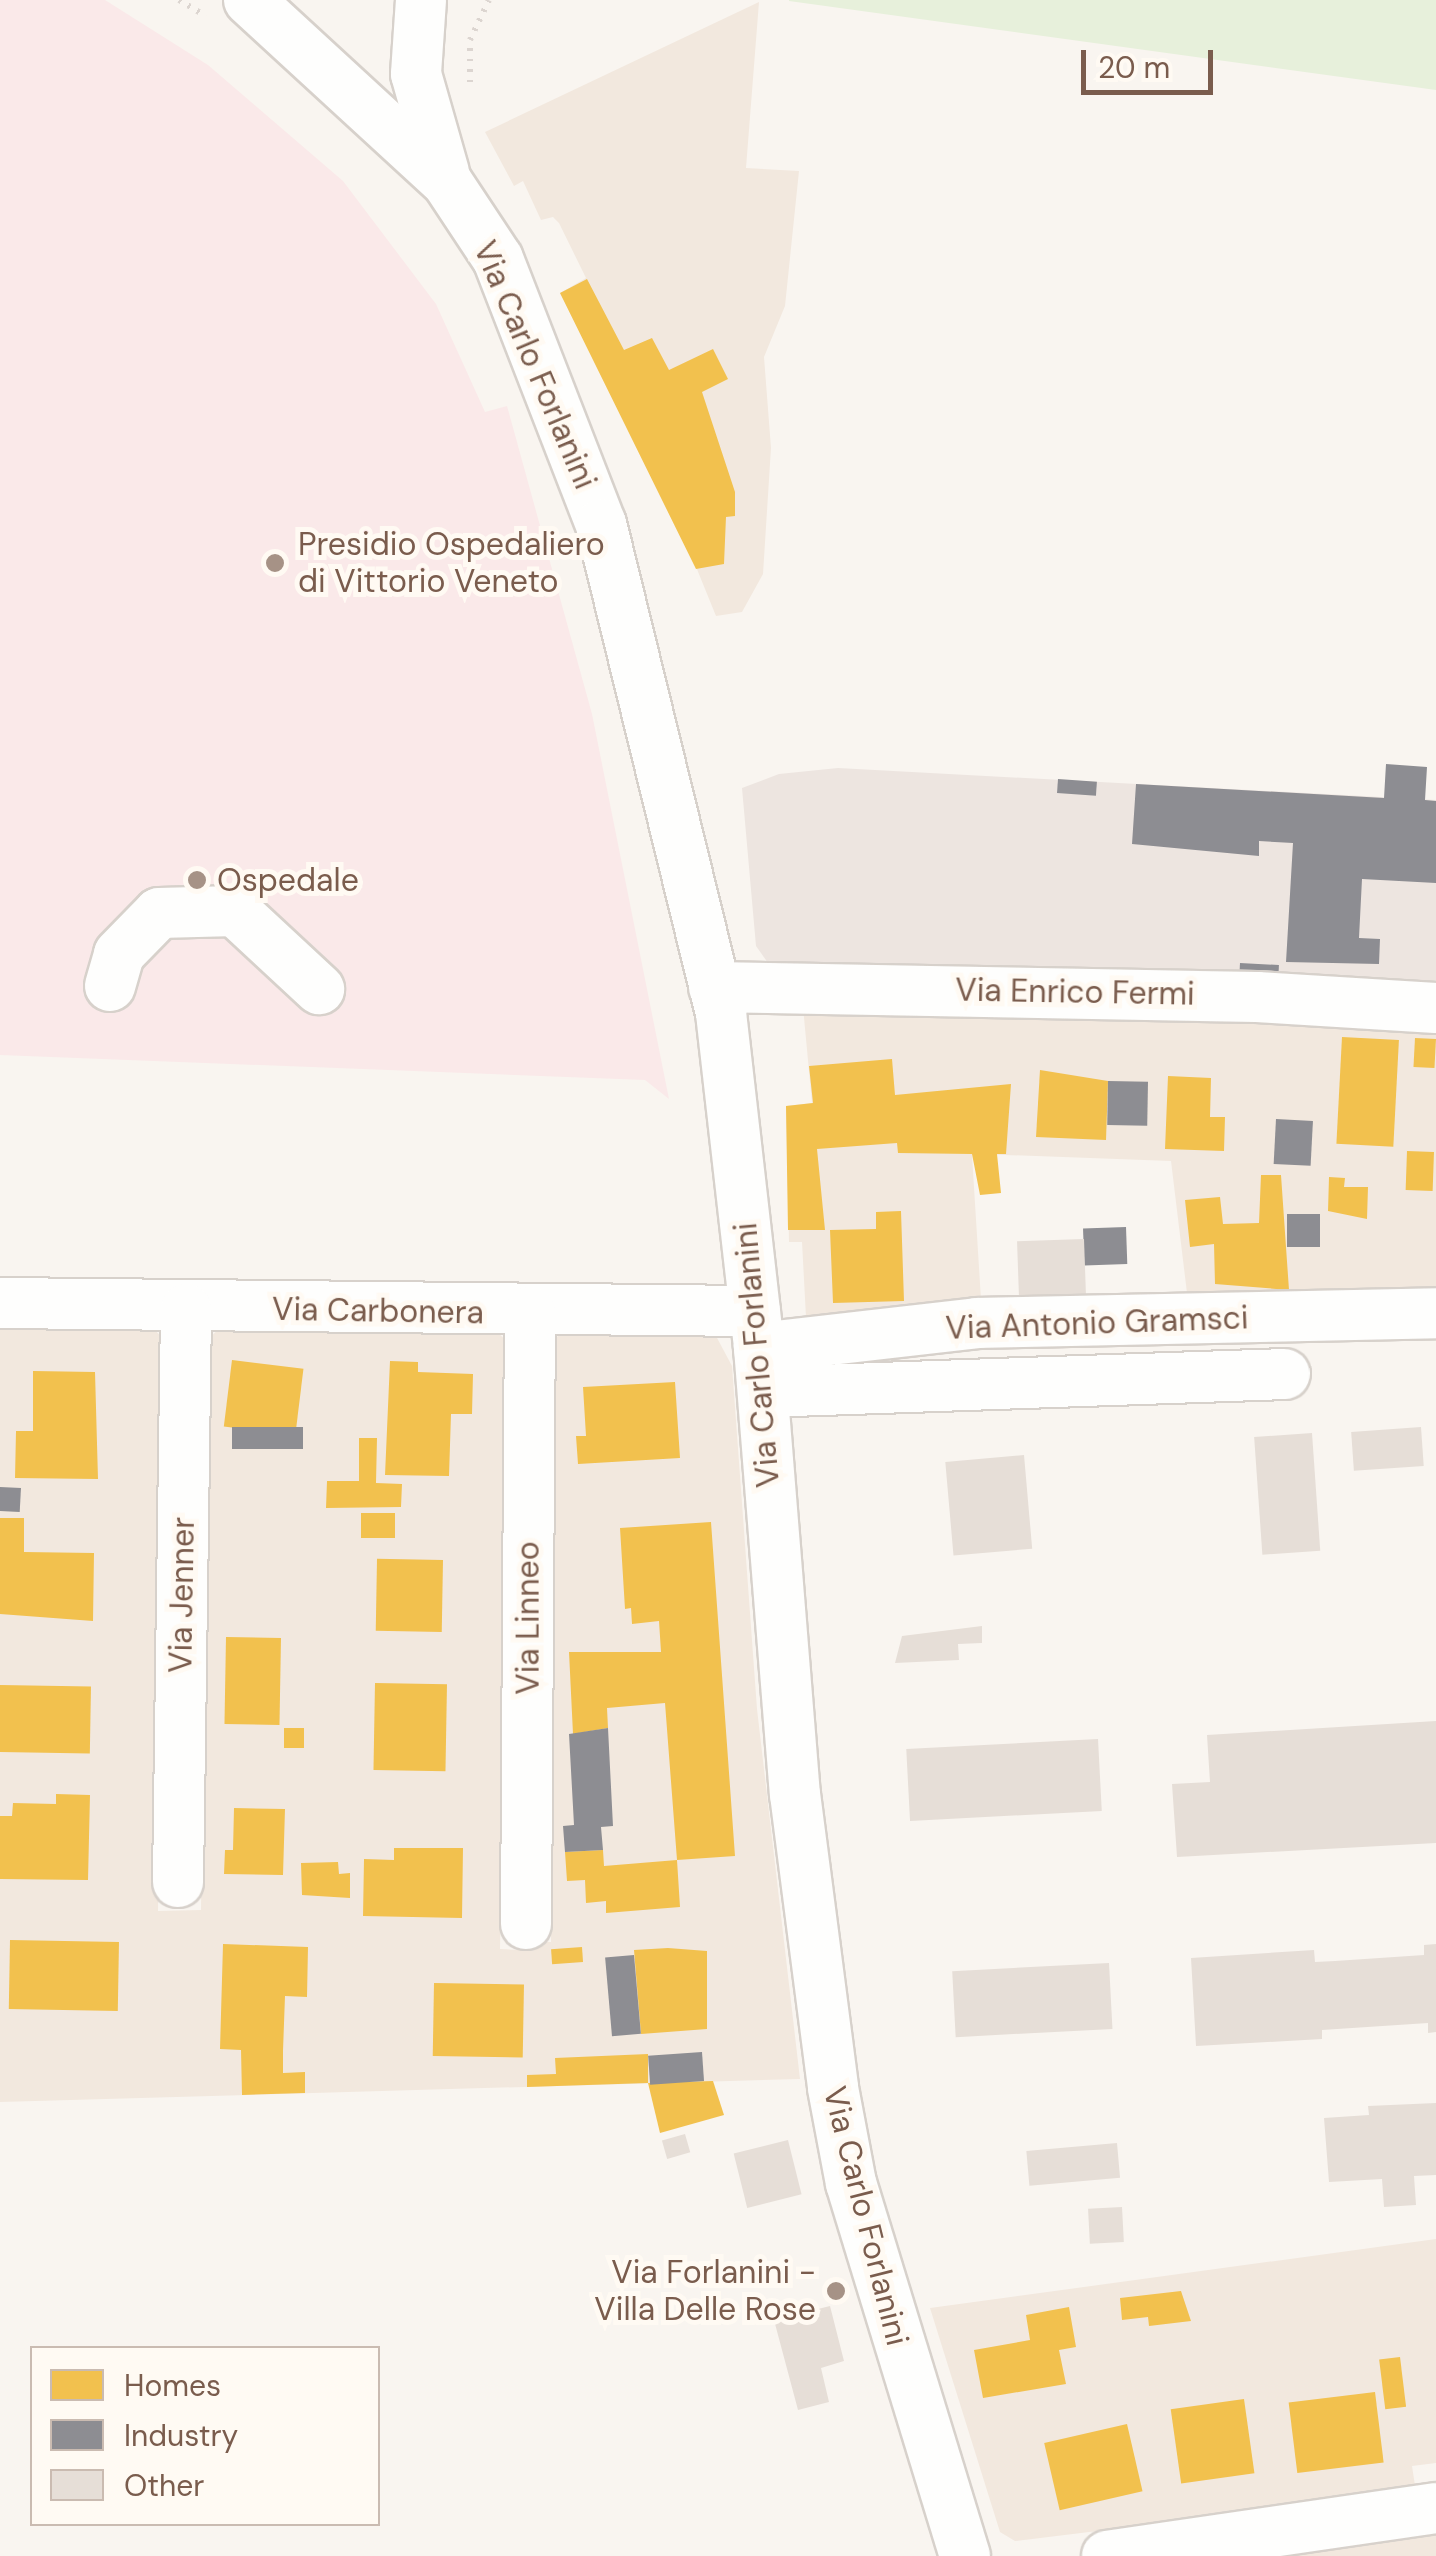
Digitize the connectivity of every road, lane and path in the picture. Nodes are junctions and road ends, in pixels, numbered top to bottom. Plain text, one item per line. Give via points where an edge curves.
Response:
1 (249, 0) edge
2 (421, 0) edge
3 (489, 0) edge
4 (470, 89) dead end
5 (447, 182) junction
6 (110, 986) dead end
7 (714, 986) junction
8 (319, 989) dead end
9 (1436, 1008) edge
10 (0, 1304) edge
11 (186, 1308) junction
12 (530, 1312) junction
13 (1436, 1313) edge
14 (759, 1350) junction
15 (1285, 1374) dead end
16 (178, 1882) dead end
17 (526, 1924) dead end
18 (1436, 2508) edge
19 (965, 2556) edge
20 (1107, 2556) edge

1 - 5 street, Via Carlo Forlanini
2 - 5 street, Via Carlo Forlanini via 416,74
3 - 4 path via 470,40
5 - 7 street, Via Carlo Forlanini via 498,259 602,524
6 - 8 street via 119,954 159,913 235,911
7 - 9 street, Via Enrico Fermi via 1238,996
7 - 14 street, Via Carlo Forlanini
10 - 11 street, Via Carbonera
11 - 12 street, Via Carbonera
11 - 16 street, Via Jenner
12 - 14 street, Via Carbonera
12 - 17 street, Via Linneo
13 - 14 street, Via Antonio Gramsci via 977,1323
14 - 15 street
14 - 19 street, Via Carlo Forlanini via 795,1794 833,2088 851,2183
18 - 20 street

